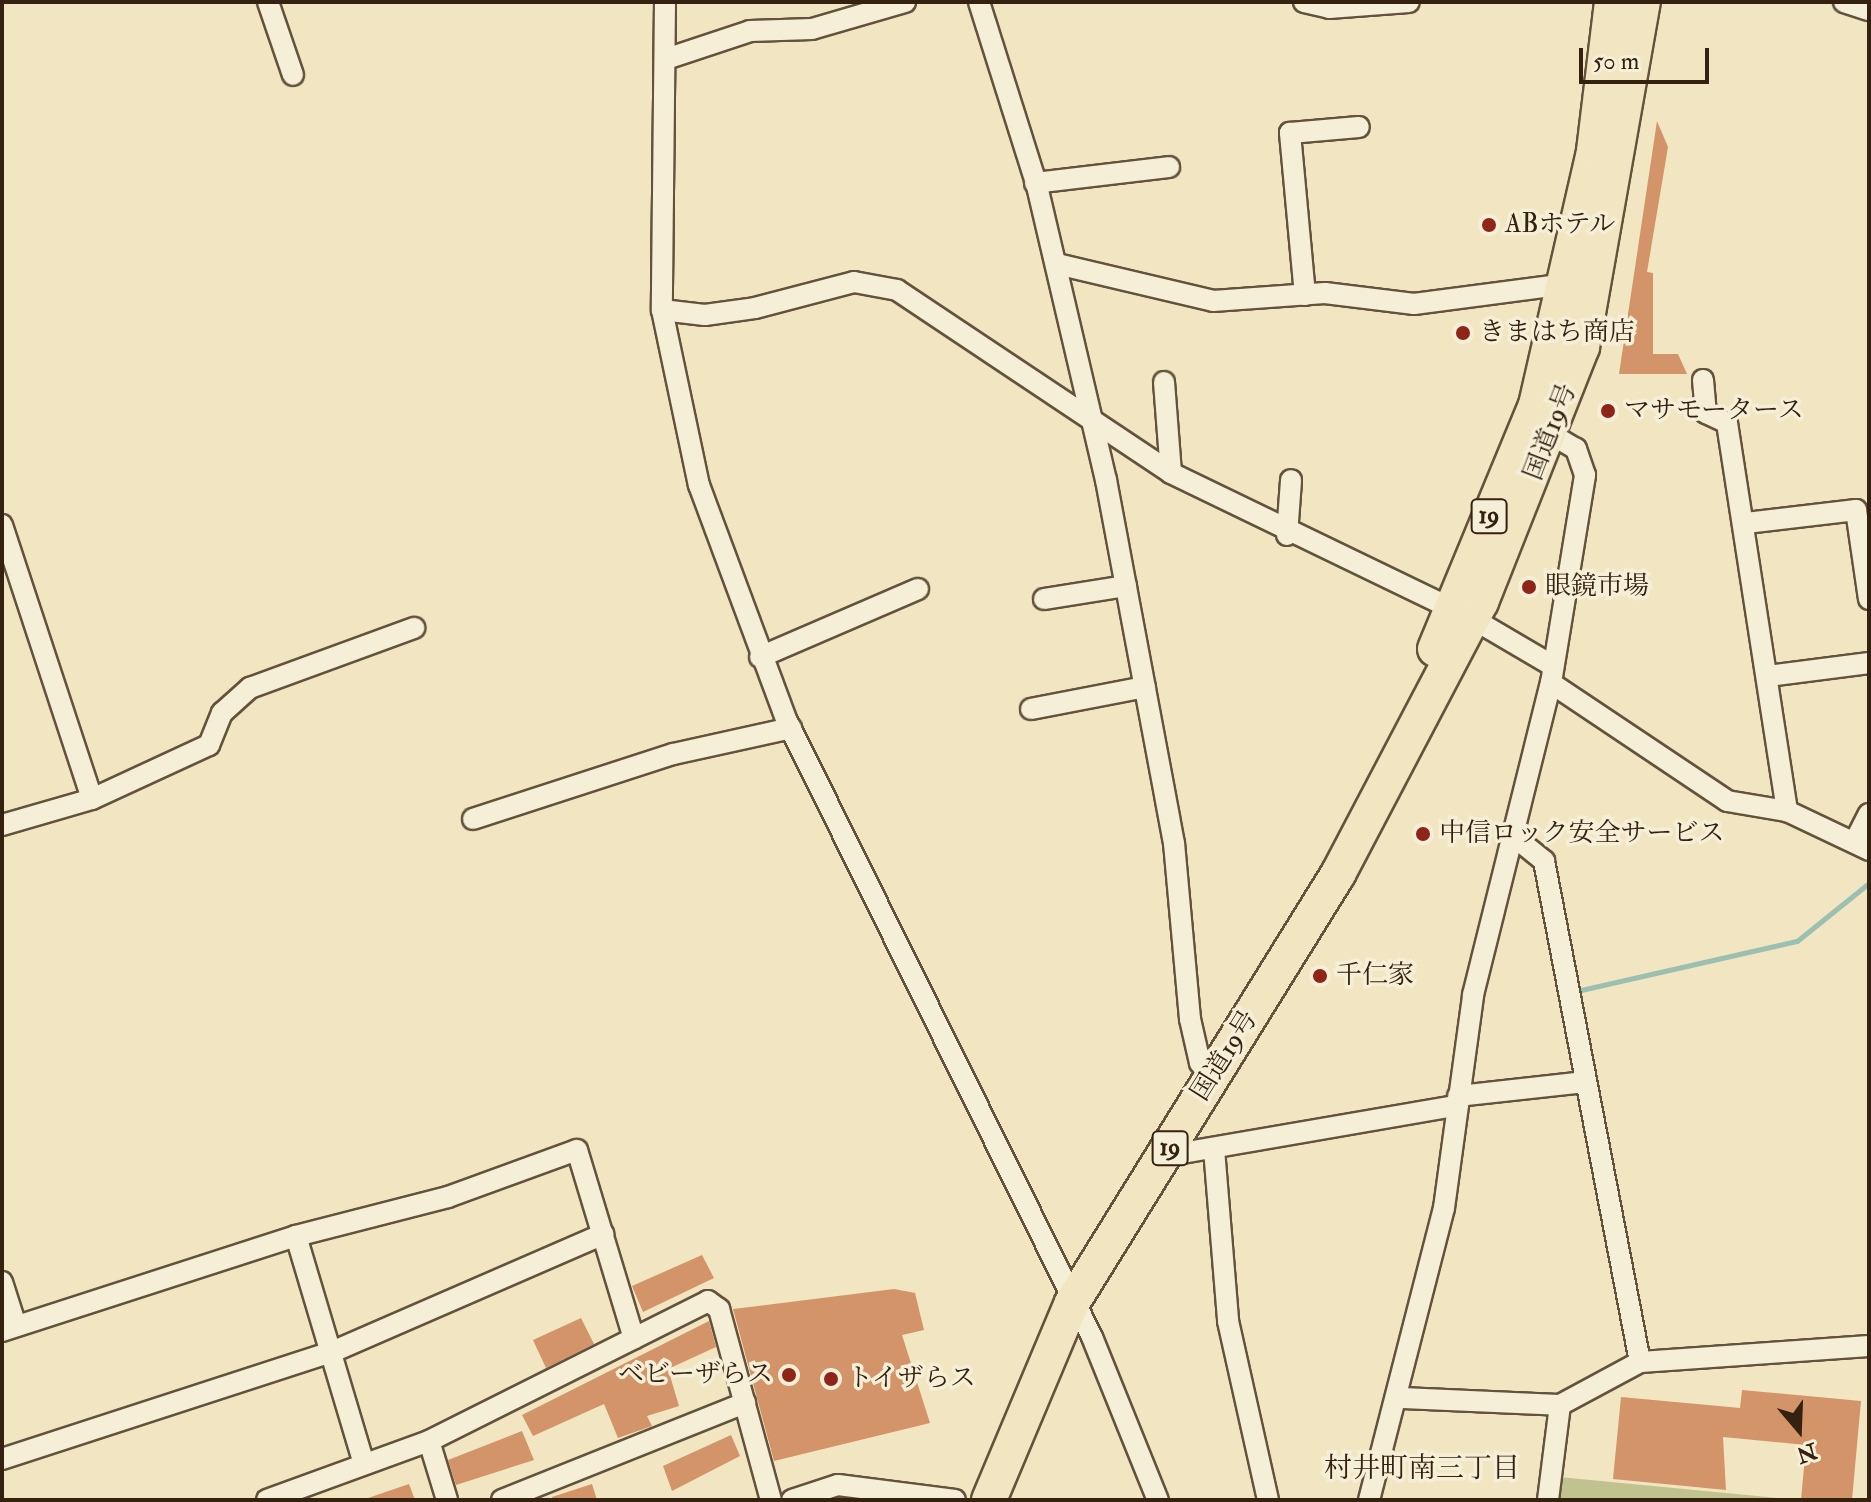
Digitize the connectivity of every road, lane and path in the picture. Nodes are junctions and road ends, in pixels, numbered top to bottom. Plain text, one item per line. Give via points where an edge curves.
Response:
1 (268, 2) edge
2 (665, 2) edge
3 (905, 2) edge
4 (979, 2) edge
5 (1304, 2) edge
6 (1409, 2) edge
7 (1612, 2) edge
8 (1643, 2) edge
9 (1844, 2) edge
10 (1869, 10) edge
11 (669, 58) junction
12 (293, 75) dead end
13 (1359, 127) dead end
14 (1169, 167) dead end
15 (1035, 183) junction
16 (1057, 264) junction
17 (1565, 284) junction
18 (1305, 295) junction
19 (662, 310) junction
20 (1703, 380) dead end
21 (1164, 382) dead end
22 (1540, 428) junction
23 (1095, 429) junction
24 (1171, 473) junction
25 (1291, 480) dead end
26 (1746, 523) junction
27 (2, 525) edge
28 (1287, 535) junction
29 (1126, 586) junction
30 (918, 589) dead end
31 (1044, 599) dead end
32 (1869, 599) edge
33 (1462, 614) junction
34 (414, 628) dead end
35 (760, 657) junction
36 (1869, 663) edge
37 (1552, 675) junction
38 (1768, 676) junction
39 (1145, 687) junction
40 (1031, 709) dead end
41 (791, 728) junction
42 (92, 799) junction
43 (1787, 811) junction
44 (1869, 814) edge
45 (473, 819) dead end
46 (2, 825) edge
47 (1517, 839) junction
48 (1863, 844) edge
49 (1212, 1076) junction
50 (1584, 1082) junction
51 (1456, 1101) junction
52 (1214, 1149) junction
53 (1165, 1156) junction
54 (603, 1234) junction
55 (296, 1236) junction
56 (2, 1282) edge
57 (1072, 1303) junction
58 (9, 1328) edge
59 (634, 1339) junction
60 (1869, 1346) edge
61 (332, 1352) junction
62 (1640, 1362) junction
63 (1401, 1398) junction
64 (745, 1403) junction
65 (1560, 1405) junction
66 (429, 1441) junction
67 (2, 1459) edge
68 (364, 1464) junction
69 (319, 1491) edge
70 (820, 1496) edge
71 (267, 1500) edge
72 (447, 1500) edge
73 (502, 1500) edge
74 (771, 1500) edge
75 (792, 1500) edge
76 (955, 1500) edge
77 (989, 1500) edge
78 (1158, 1500) edge
79 (1268, 1500) edge
80 (1369, 1500) edge
81 (1548, 1500) edge

1 - 12 street
2 - 11 street
3 - 11 street via 812,29 750,31
4 - 15 street
5 - 6 street via 1329,8
7 - 17 highway, 国道19号 / 19 via 1594,151
8 - 22 highway, 国道19号 / 19 via 1582,347
9 - 10 street
11 - 19 street via 651,242
13 - 18 street via 1290,133
14 - 15 street
15 - 16 street
16 - 18 street via 1171,297
16 - 23 street
17 - 18 street via 1414,304
17 - 22 highway, 国道19号 / 19
19 - 23 street via 705,315 823,286 878,284 998,357
19 - 35 street via 699,485
20 - 26 street via 1706,413 1727,423 1736,505
21 - 24 street
22 - 33 highway, 国道19号 / 19
22 - 37 street via 1576,449 1585,475
23 - 24 street
23 - 29 street
24 - 28 street
25 - 28 street
26 - 32 street via 1856,510
26 - 38 street
27 - 42 street
28 - 33 street
29 - 31 street
29 - 39 street
30 - 35 street
33 - 37 street
33 - 49 highway, 国道19号 / 19 via 1386,788
34 - 42 street via 250,688 222,713 209,745
35 - 41 street
36 - 38 street
37 - 43 street via 1727,801
37 - 47 street
38 - 43 street
39 - 40 street
39 - 49 street via 1174,843 1190,1019 1200,1063
41 - 45 street via 673,754
41 - 57 street
42 - 46 street
43 - 48 street
44 - 48 street
47 - 50 street via 1544,861
47 - 51 street via 1473,995
49 - 53 highway, 国道19号 / 19
50 - 51 street
50 - 62 street
51 - 52 street
51 - 63 street via 1444,1208
52 - 53 street
52 - 79 street via 1228,1321
53 - 57 highway, 国道19号 / 19
54 - 55 street via 577,1150 448,1197
54 - 59 street
54 - 61 street
55 - 58 street
55 - 61 street
56 - 58 street
57 - 77 highway, 国道19号 / 19
57 - 78 street
59 - 64 street via 708,1301 719,1309
59 - 66 street
60 - 62 street
61 - 67 street
61 - 68 street
62 - 65 street
63 - 65 street
63 - 80 street
64 - 73 street
64 - 74 street
65 - 81 street
66 - 68 street
66 - 72 street
68 - 69 street
69 - 71 street
70 - 75 street
70 - 76 street via 838,1485

